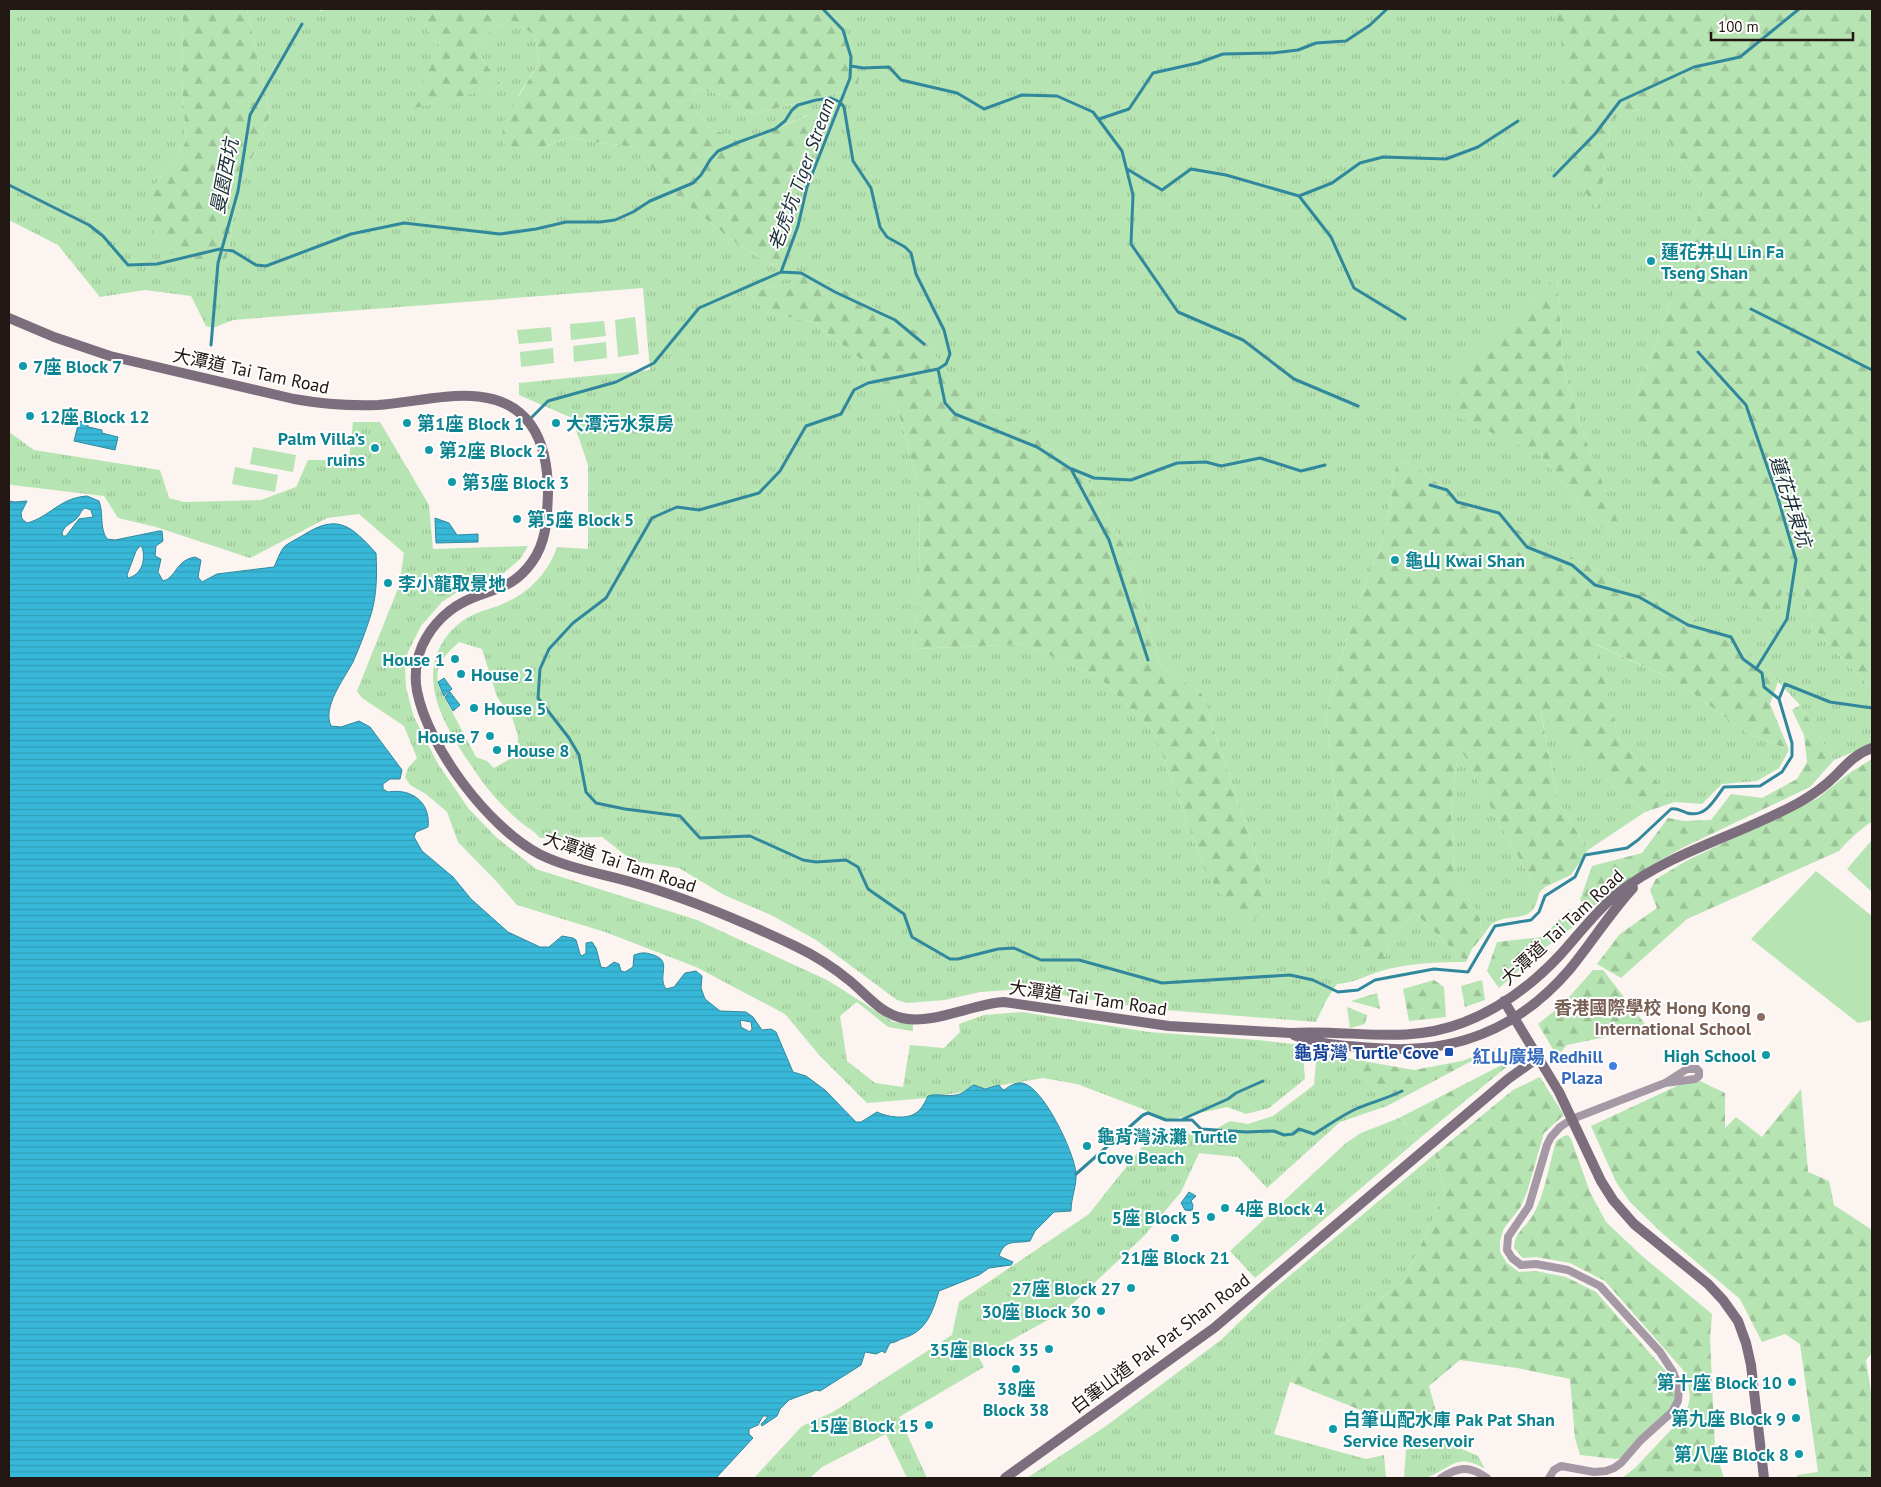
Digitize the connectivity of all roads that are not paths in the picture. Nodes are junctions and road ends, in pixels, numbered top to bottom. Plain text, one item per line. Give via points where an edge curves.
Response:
1 (9, 318) edge
2 (1872, 748) edge
3 (1652, 870) junction
4 (1504, 1001) junction
5 (1515, 1018) junction
6 (1290, 1033) junction
7 (1538, 1057) junction
8 (1665, 1083) dead end
9 (1572, 1119) junction
10 (1005, 1478) edge
11 (1440, 1478) edge
12 (1487, 1478) edge
13 (1549, 1478) edge
14 (1764, 1478) edge

1 - 6 main road, 大潭道 Tai Tam Road via 110,356 294,399 349,406 452,396 480,397 504,403 526,419 539,438 547,469 547,526 540,549 530,565 510,583 464,602 441,618 424,643 415,674 425,716 460,778 489,815 531,850 696,904 794,946 838,971 878,1006 899,1017 919,1020 991,1004 1011,1003 1160,1025
2 - 3 main road, 大潭道 Tai Tam Road via 1854,757 1832,779 1800,802
3 - 4 main road, 大潭道 Tai Tam Road via 1606,903 1551,964
3 - 5 main road, 大潭道 Tai Tam Road via 1616,908 1559,981
4 - 5 main road
4 - 6 main road, 大潭道 Tai Tam Road via 1461,1024 1426,1032 1377,1036
5 - 6 main road, 大潭道 Tai Tam Road via 1469,1039 1422,1050 1344,1046 1306,1040
5 - 7 main road
7 - 9 main road
7 - 10 main road, 白筆山道 Pak Pat Shan Road via 1214,1328
8 - 9 street
9 - 13 street via 1551,1137 1534,1194 1508,1236 1507,1250 1522,1265 1536,1264 1568,1270 1600,1286 1662,1355 1680,1391 1677,1405 1670,1415 1617,1466 1598,1472 1561,1466
9 - 14 main road via 1608,1192 1634,1224 1708,1284 1738,1321 1751,1365
11 - 12 street via 1452,1470 1463,1469

